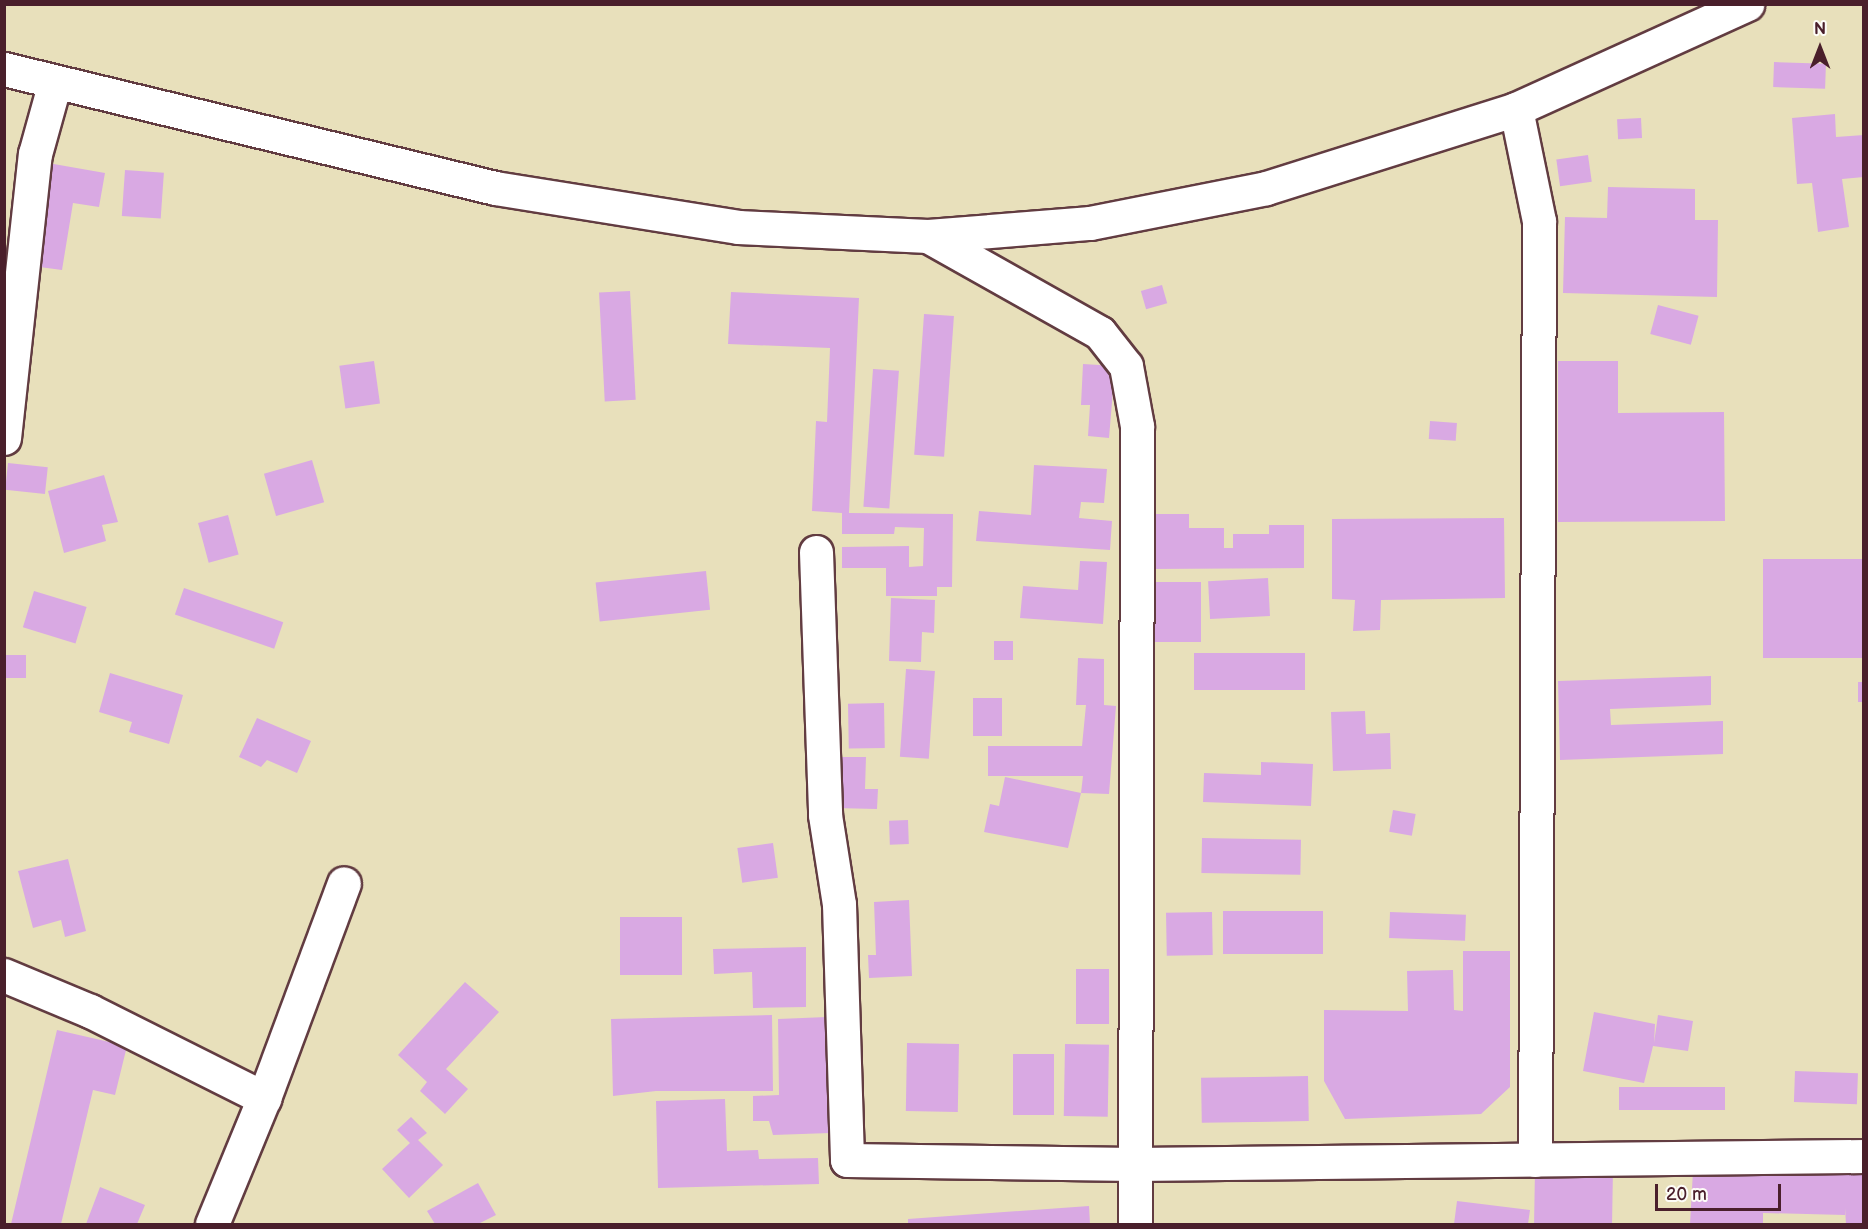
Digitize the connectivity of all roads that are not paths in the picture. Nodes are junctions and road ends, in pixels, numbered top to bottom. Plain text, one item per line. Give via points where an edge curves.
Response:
1 (1747, 4) edge
2 (4, 69) edge
3 (55, 82) junction
4 (1516, 109) junction
5 (928, 236) junction
6 (4, 438) edge
7 (816, 552) dead end
8 (344, 882) dead end
9 (4, 975) edge
10 (264, 1098) junction
11 (1863, 1156) edge
12 (1535, 1160) junction
13 (1134, 1164) junction
14 (212, 1224) edge
15 (1135, 1224) edge

1 - 4 street
2 - 3 street
3 - 5 street via 495,188 738,227
3 - 6 street via 35,154
4 - 5 street via 1266,189 1090,223
4 - 12 street via 1539,221
5 - 13 street via 1100,333 1126,366 1137,426
7 - 13 street via 825,815 839,904 847,1160
8 - 10 street
9 - 10 street via 90,1011
10 - 14 street
11 - 12 street
12 - 13 street
13 - 15 street

